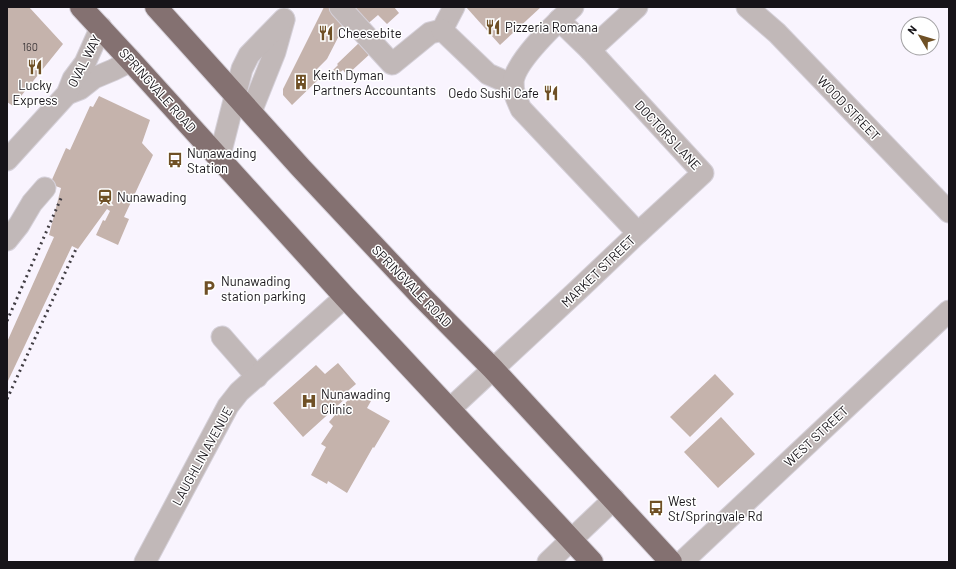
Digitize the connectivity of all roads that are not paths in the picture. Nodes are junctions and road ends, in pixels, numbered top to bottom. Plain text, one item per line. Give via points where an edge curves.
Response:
1 (81, 7) edge
2 (156, 7) edge
3 (340, 7) edge
4 (454, 7) edge
5 (636, 7) edge
6 (747, 7) edge
7 (287, 13) edge
8 (566, 13) edge
9 (101, 27) junction
10 (442, 30) junction
11 (590, 50) junction
12 (131, 60) junction
13 (513, 85) junction
14 (67, 94) junction
15 (235, 94) junction
16 (251, 112) junction
17 (219, 159) junction
18 (7, 160) edge
19 (45, 188) dead end
20 (949, 212) edge
21 (638, 233) junction
22 (7, 240) edge
23 (345, 297) junction
24 (949, 311) edge
25 (222, 337) dead end
26 (493, 369) junction
27 (257, 377) junction
28 (450, 409) junction
29 (614, 499) junction
30 (571, 540) junction
31 (145, 562) edge
32 (548, 562) edge
33 (592, 562) edge
34 (671, 562) edge
35 (682, 562) edge

1 - 9 highway, SPRINGVALE ROAD
2 - 15 highway, SPRINGVALE ROAD
3 - 10 street via 392,64 430,33
4 - 10 street
5 - 11 street
6 - 20 street, WOOD STREET via 777,33
7 - 15 street via 249,55
7 - 16 street via 275,52
8 - 11 street
8 - 13 street via 524,59
9 - 12 highway, SPRINGVALE ROAD
9 - 14 street, OVAL WAY via 85,63 73,79
10 - 13 street via 488,74
11 - 21 street, DOCTORS LANE via 703,173
12 - 14 street, OVAL WAY
12 - 17 highway, SPRINGVALE ROAD
13 - 21 street, MARKET STREET via 521,109
14 - 18 street, OVAL WAY
15 - 16 highway, SPRINGVALE ROAD
15 - 17 street
16 - 26 highway, SPRINGVALE ROAD via 372,244
17 - 23 highway, SPRINGVALE ROAD
19 - 22 street
21 - 26 street, MARKET STREET
23 - 27 street, LAUGHLIN AVENUE
23 - 28 highway, SPRINGVALE ROAD
24 - 35 street, WEST STREET
25 - 27 street
26 - 28 street, MARKET STREET
26 - 29 highway, SPRINGVALE ROAD
27 - 31 street, LAUGHLIN AVENUE via 239,392 228,406
28 - 30 highway, SPRINGVALE ROAD
29 - 30 street
29 - 34 highway, SPRINGVALE ROAD
30 - 32 street
30 - 33 highway, SPRINGVALE ROAD

